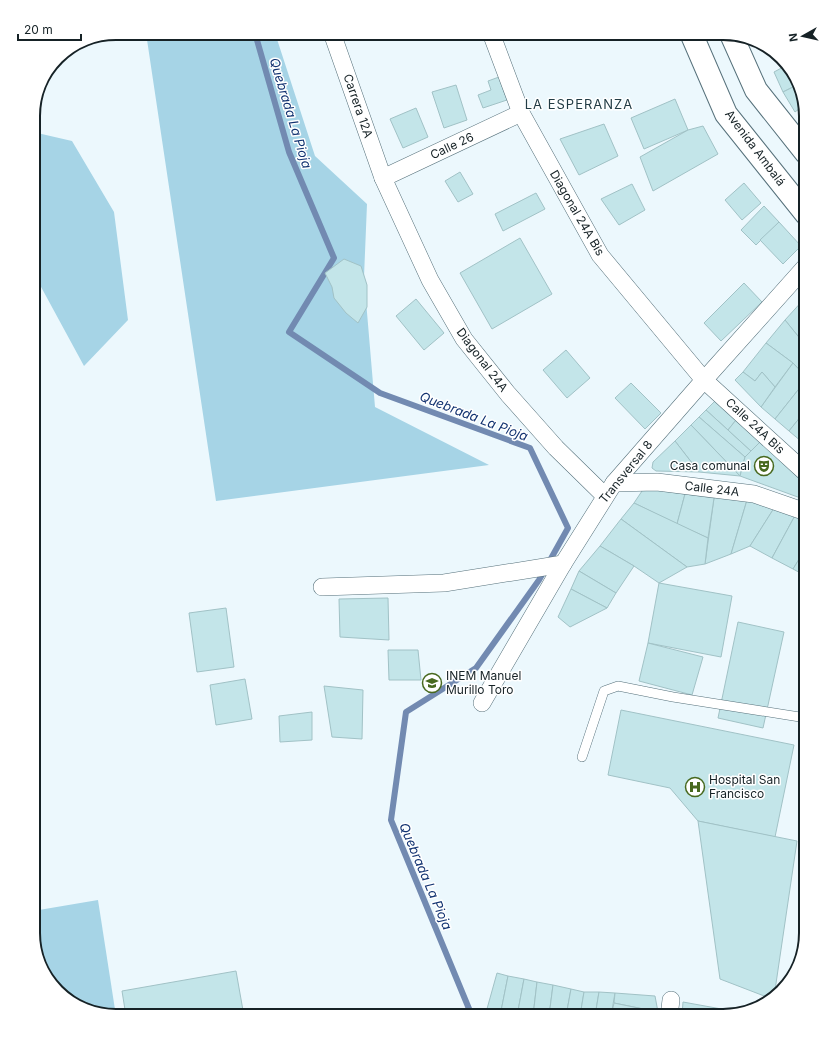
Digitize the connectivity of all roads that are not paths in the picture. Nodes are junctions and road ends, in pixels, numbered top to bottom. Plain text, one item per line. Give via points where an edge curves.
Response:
1 (334, 40) edge
2 (494, 40) edge
3 (694, 40) edge
4 (733, 41) edge
5 (521, 113) junction
6 (799, 144) edge
7 (383, 178) junction
8 (799, 205) edge
9 (799, 274) edge
10 (704, 380) junction
11 (799, 468) edge
12 (610, 489) junction
13 (799, 510) edge
14 (562, 564) junction
15 (322, 587) dead end
16 (482, 703) dead end
17 (799, 717) edge
18 (582, 756) dead end

1 - 7 street, Carrera 12A
2 - 5 street, Diagonal 24A Bis
3 - 8 main road, Avenida Ambalá via 726,114
4 - 6 main road via 756,90
5 - 7 street, Calle 26
5 - 10 street, Diagonal 24A Bis via 600,255
7 - 12 street, Diagonal 24A via 430,280 464,339 556,448
9 - 10 street, Transversal 8
10 - 11 street, Calle 24A Bis
10 - 12 street, Transversal 8
12 - 13 street, Calle 24A via 657,482 754,494
12 - 14 street, Transversal 8
14 - 15 street via 444,583
14 - 16 street, Transversal 8
17 - 18 lane via 618,686 604,691

